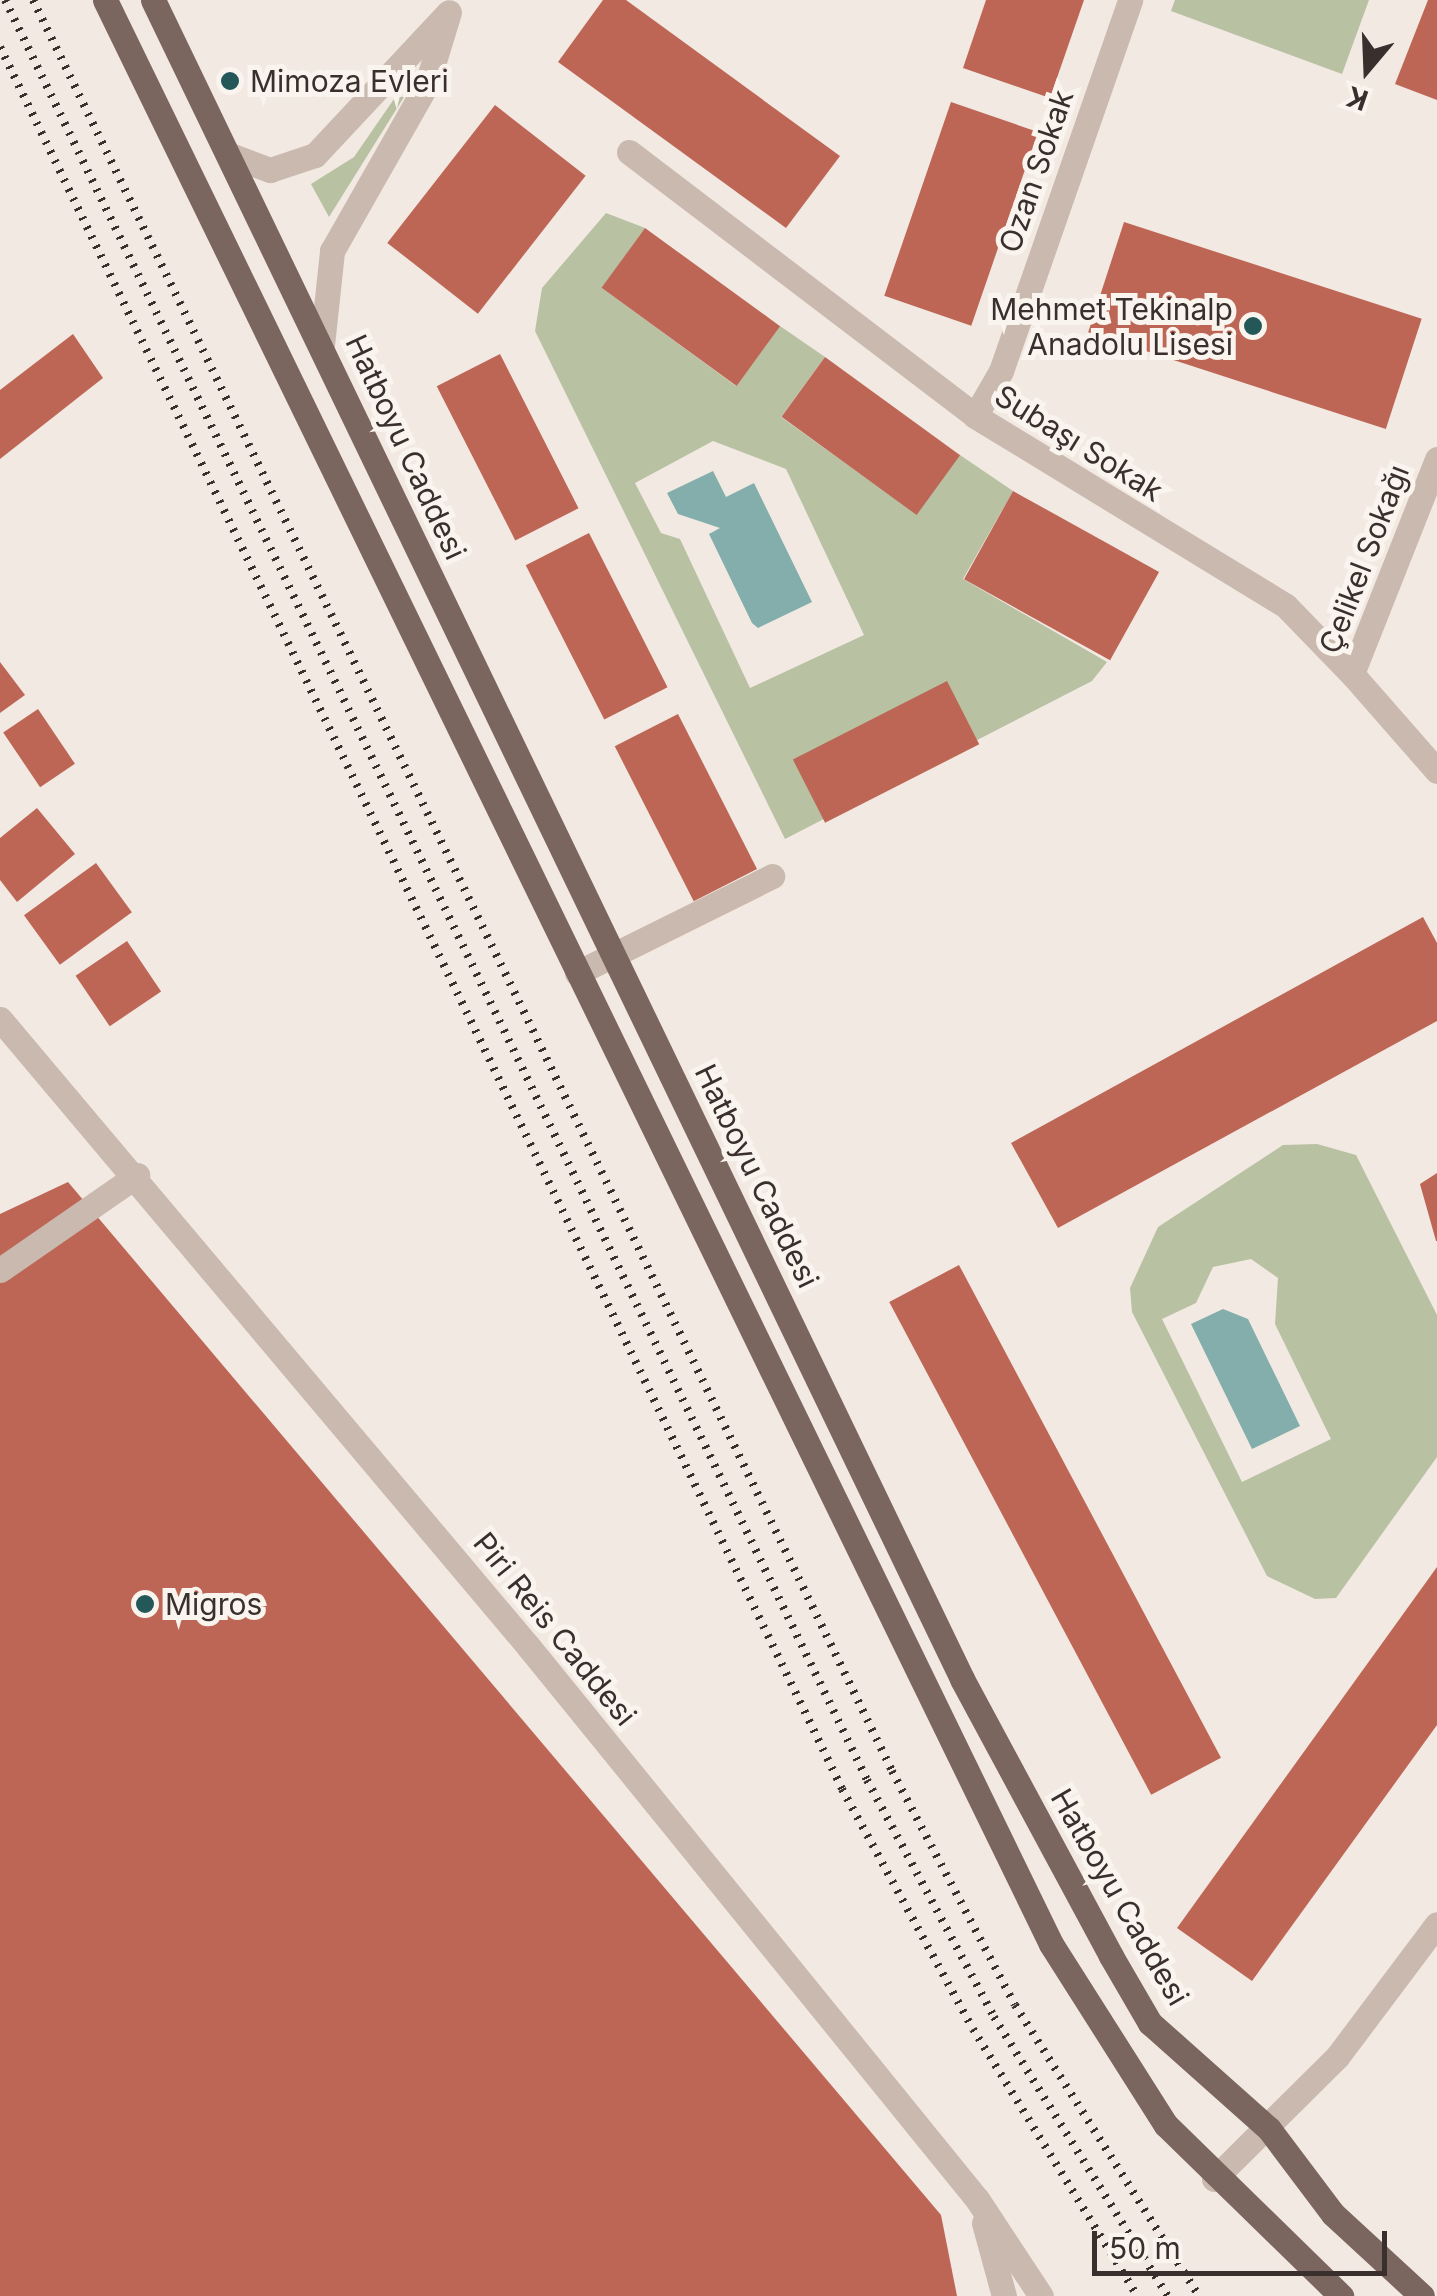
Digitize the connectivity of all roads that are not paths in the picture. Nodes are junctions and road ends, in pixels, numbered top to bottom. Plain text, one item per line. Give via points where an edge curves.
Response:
1 (105, 0) edge
2 (153, 0) edge
3 (1130, 0) edge
4 (453, 6) edge
5 (629, 152) dead end
6 (230, 155) junction
7 (322, 345) junction
8 (975, 416) junction
9 (1437, 459) edge
10 (1352, 674) junction
11 (1437, 771) edge
12 (772, 876) dead end
13 (614, 953) junction
14 (577, 973) junction
15 (0, 1019) edge
16 (137, 1175) junction
17 (0, 1270) edge
18 (1437, 1924) edge
19 (1269, 2128) junction
20 (1214, 2179) junction
21 (977, 2199) junction
22 (1004, 2296) edge
23 (1041, 2296) edge
24 (1341, 2296) edge
25 (1422, 2296) edge

1 - 14 main road
2 - 6 main road, Hatboyu Caddesi
3 - 8 street, Ozan Sokak via 1001,371
4 - 6 street via 315,155 270,170
4 - 7 street via 427,84 332,251
5 - 8 street, Subaşı Sokak
6 - 7 main road, Hatboyu Caddesi
7 - 13 main road, Hatboyu Caddesi
8 - 10 street, Subaşı Sokak via 1286,606
9 - 10 street, Çelikel Sokağı
10 - 11 street, Çelikel Sokağı
12 - 13 street
13 - 14 street
13 - 19 main road, Hatboyu Caddesi via 962,1680 1111,1956 1150,2023
14 - 20 main road via 1051,1944 1122,2068
15 - 16 street, Piri Reis Caddesi
16 - 17 street
16 - 21 street, Piri Reis Caddesi
18 - 19 street
19 - 20 street
19 - 25 main road, Hatboyu Caddesi via 1333,2214
20 - 24 main road
21 - 22 street
21 - 23 street, Piri Reis Caddesi

